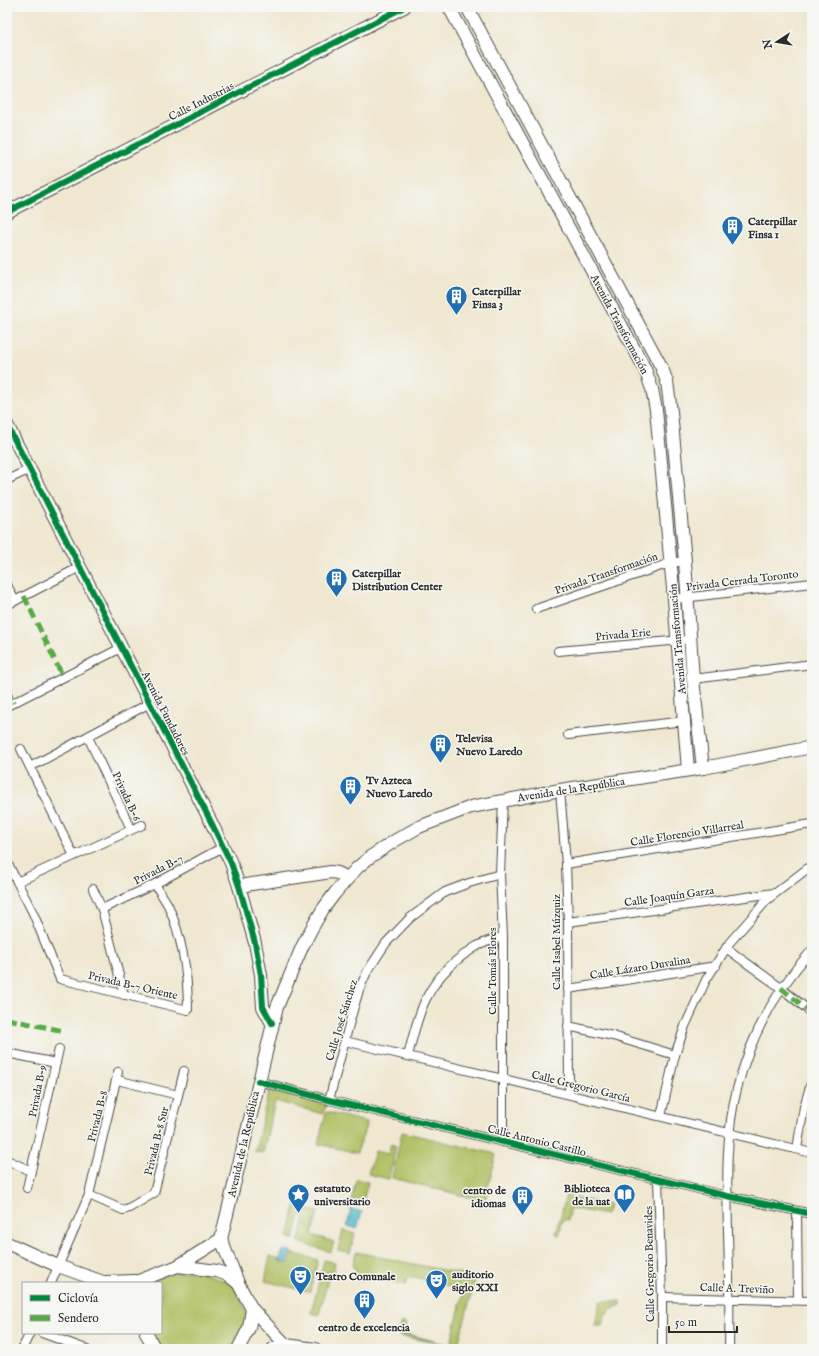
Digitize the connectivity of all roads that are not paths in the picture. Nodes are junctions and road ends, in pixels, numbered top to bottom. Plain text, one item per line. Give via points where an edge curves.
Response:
1 (404, 7) edge
2 (449, 7) edge
3 (469, 12) edge
4 (459, 24) junction
5 (523, 112) junction
6 (510, 119) junction
7 (7, 212) edge
8 (578, 213) junction
9 (565, 221) junction
10 (644, 335) junction
11 (631, 342) junction
12 (7, 425) edge
13 (30, 469) junction
14 (677, 473) junction
15 (662, 475) junction
16 (7, 480) edge
17 (680, 506) junction
18 (664, 508) junction
19 (682, 530) junction
20 (667, 535) junction
21 (685, 561) junction
22 (670, 563) junction
23 (80, 567) junction
24 (812, 583) edge
25 (7, 585) edge
26 (687, 598) junction
27 (674, 599) junction
28 (11, 603) edge
29 (536, 609) dead end
30 (690, 639) junction
31 (677, 640) junction
32 (121, 648) junction
33 (558, 651) dead end
34 (812, 664) edge
35 (693, 679) junction
36 (150, 703) junction
37 (7, 706) edge
38 (684, 721) junction
39 (568, 735) dead end
40 (88, 737) junction
41 (812, 746) edge
42 (21, 749) dead end
43 (30, 767) junction
44 (703, 768) junction
45 (688, 770) junction
46 (560, 790) junction
47 (504, 800) junction
48 (812, 824) edge
49 (142, 825) dead end
50 (131, 829) junction
51 (223, 847) junction
52 (74, 856) junction
53 (7, 862) edge
54 (566, 864) junction
55 (812, 865) edge
56 (500, 874) junction
57 (348, 878) junction
58 (17, 882) junction
59 (155, 884) junction
60 (239, 886) junction
61 (93, 889) dead end
62 (774, 893) junction
63 (102, 909) junction
64 (568, 922) junction
65 (503, 937) junction
66 (726, 948) junction
67 (812, 950) edge
68 (716, 966) junction
69 (781, 988) junction
70 (568, 989) junction
71 (124, 994) junction
72 (812, 1013) edge
73 (272, 1023) junction
74 (568, 1026) junction
75 (345, 1041) junction
76 (60, 1049) dead end
77 (7, 1053) edge
78 (408, 1056) junction
79 (675, 1056) junction
80 (56, 1063) junction
81 (184, 1070) dead end
82 (503, 1078) junction
83 (812, 1080) edge
84 (258, 1082) junction
85 (568, 1094) junction
86 (178, 1095) junction
87 (329, 1100) junction
88 (661, 1116) junction
89 (730, 1133) junction
90 (503, 1142) junction
91 (797, 1149) junction
92 (812, 1153) edge
93 (7, 1160) edge
94 (31, 1171) junction
95 (658, 1179) junction
96 (27, 1188) dead end
97 (89, 1195) junction
98 (728, 1196) junction
99 (797, 1211) junction
100 (812, 1214) edge
101 (221, 1239) junction
102 (7, 1243) edge
103 (58, 1266) junction
104 (178, 1266) junction
105 (51, 1282) edge
106 (102, 1282) edge
107 (134, 1282) edge
108 (238, 1283) junction
109 (662, 1297) junction
110 (730, 1299) junction
111 (798, 1300) junction
112 (812, 1301) edge
113 (252, 1309) junction
114 (30, 1334) edge
115 (45, 1334) edge
116 (147, 1334) edge
117 (286, 1345) junction
118 (22, 1349) edge
119 (86, 1349) edge
120 (155, 1349) edge
121 (238, 1349) edge
122 (273, 1349) edge
123 (315, 1349) edge
124 (662, 1349) edge
125 (729, 1349) edge

1 - 7 main road, Calle Industrias
2 - 4 main road, Avenida Transformación
3 - 4 main road
3 - 5 main road, Avenida Transformación
4 - 6 main road, Avenida Transformación
5 - 6 main road
5 - 8 main road, Avenida Transformación
6 - 9 main road, Avenida Transformación
8 - 9 main road
8 - 10 main road, Avenida Transformación
9 - 11 main road, Avenida Transformación
10 - 11 main road
10 - 14 main road, Avenida Transformación via 667,382
11 - 15 main road, Avenida Transformación via 652,389
12 - 13 main road, Avenida Fundadores
13 - 16 street
13 - 23 main road, Avenida Fundadores
14 - 15 main road
14 - 17 main road, Avenida Transformación
15 - 18 main road, Avenida Transformación
17 - 18 main road
17 - 19 main road, Avenida Transformación
18 - 20 main road, Avenida Transformación
19 - 20 main road
19 - 21 main road, Avenida Transformación
20 - 22 main road, Avenida Transformación
21 - 22 street, Privada Transformación
21 - 26 main road, Avenida Transformación
22 - 27 main road, Avenida Transformación
22 - 29 street, Privada Transformación
23 - 28 street
23 - 32 main road, Avenida Fundadores
24 - 26 street, Privada Cerrada Toronto
25 - 28 street
26 - 27 street, Privada Cerrada Toronto
26 - 30 main road, Avenida Transformación
27 - 31 main road, Avenida Transformación
30 - 31 street, Privada Erie
30 - 35 main road, Avenida Transformación
31 - 33 street, Privada Erie
31 - 38 main road, Avenida Transformación
32 - 36 main road, Avenida Fundadores
32 - 37 street
34 - 35 street
35 - 44 main road, Avenida Transformación
36 - 40 street
36 - 51 main road, Avenida Fundadores
38 - 39 street
38 - 45 main road, Avenida Transformación
40 - 43 street
40 - 50 street, Privada B-6
41 - 44 main road, Avenida de la República
42 - 43 street
43 - 52 street
44 - 45 main road, Avenida de la República
45 - 46 main road, Avenida de la República
46 - 47 main road, Avenida de la República
46 - 54 street, Calle Isabel Múzquiz
47 - 56 street, Calle Tomás Flores
47 - 57 main road, Avenida de la República via 471,807 419,827 370,857
48 - 54 street, Calle Florencio Villarreal
49 - 50 street
50 - 52 street, Privada B-6
51 - 59 street, Privada B-7
51 - 60 main road, Avenida Fundadores
52 - 58 street, Privada B-6
53 - 58 street
54 - 64 street, Calle Isabel Múzquiz
55 - 62 street
56 - 65 street, Calle Tomás Flores
56 - 75 street, Calle José Sánchez via 445,892 397,930 367,972 359,990
57 - 60 main road via 331,872
57 - 73 main road, Avenida de la República via 323,909 302,946
58 - 71 street, Privada B-7 Oriente via 33,913 60,979
59 - 63 street, Privada B-7
59 - 71 street, Privada B-7 Oriente via 168,905 178,935 187,977 188,1010
60 - 73 main road, Avenida Fundadores via 255,943 264,1007
61 - 63 street
62 - 64 street, Calle Joaquín Garza
62 - 66 street
63 - 71 street
64 - 70 street, Calle Isabel Múzquiz
65 - 78 street via 477,946 454,962 440,976 422,1007
65 - 82 street, Calle Tomás Flores
66 - 68 street
66 - 69 street
67 - 69 street
68 - 70 street, Calle Lázaro Duvalina
68 - 79 street via 706,980 685,1026
69 - 72 street
69 - 89 street via 762,1020 743,1066 736,1091
70 - 74 street, Calle Isabel Múzquiz
73 - 84 main road, Avenida de la República
74 - 79 street via 613,1036
74 - 85 street, Calle Isabel Múzquiz
75 - 78 street, Calle Gregorio García
75 - 87 street, Calle José Sánchez
76 - 80 street
77 - 80 street, Privada B-9
78 - 82 street, Calle Gregorio García
79 - 88 street
80 - 94 street, Privada B-9
81 - 86 street, Privada B-8 Sur
82 - 85 street, Calle Gregorio García
82 - 90 street, Calle Tomás Flores
83 - 91 street via 804,1107
84 - 87 street, Calle Antonio Castillo
84 - 101 main road, Avenida de la República
85 - 88 street, Calle Gregorio García
86 - 97 street, Privada B-8 Sur via 154,1193 123,1210
86 - 97 street, Privada B-8 via 117,1076
87 - 90 street, Calle Antonio Castillo
88 - 89 street, Calle Gregorio García
89 - 91 street, Calle Gregorio García
89 - 98 street
90 - 95 street, Calle Antonio Castillo
91 - 92 street, Calle Gregorio García
93 - 94 street
94 - 96 street, Privada B-9
95 - 98 street, Calle Antonio Castillo
95 - 109 street, Calle Gregorio Benavides
97 - 103 street, Privada B-8
98 - 99 street, Calle Antonio Castillo
98 - 110 street
99 - 100 street, Calle Antonio Castillo
99 - 111 street
101 - 104 main road
101 - 108 main road
102 - 103 main road
103 - 105 street, Privada B-8
103 - 106 main road
104 - 107 main road
104 - 108 main road via 217,1271
108 - 113 main road
109 - 110 street, Calle A. Treviño
109 - 124 street, Calle Gregorio Benavides
110 - 111 street, Calle A. Treviño
110 - 125 street
111 - 112 street, Calle A. Treviño
113 - 117 main road
113 - 121 main road via 250,1328
114 - 118 street
115 - 119 street
116 - 120 main road
117 - 122 main road
117 - 123 main road

